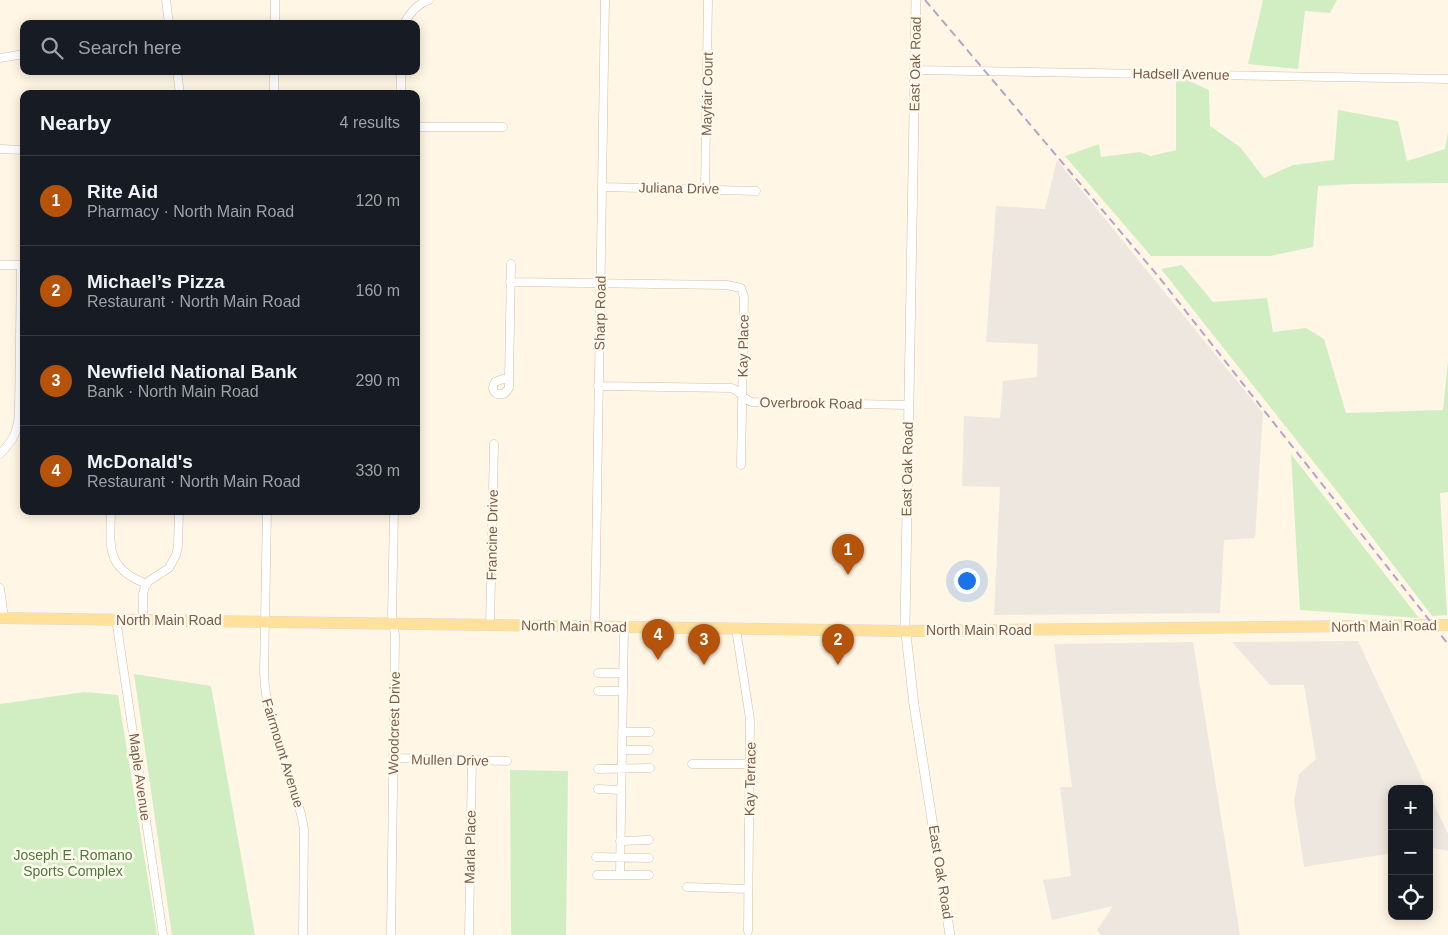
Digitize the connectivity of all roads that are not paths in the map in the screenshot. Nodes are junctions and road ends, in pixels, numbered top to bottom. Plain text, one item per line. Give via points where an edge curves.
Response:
1 (166, 0) edge
2 (275, 0) edge
3 (429, 0) edge
4 (605, 0) edge
5 (708, 0) edge
6 (916, 0) edge
7 (168, 20) edge
8 (275, 20) edge
9 (407, 20) edge
10 (20, 55) edge
11 (0, 58) edge
12 (914, 70) junction
13 (177, 75) edge
14 (274, 75) edge
15 (401, 75) edge
16 (1448, 79) edge
17 (179, 90) edge
18 (274, 90) edge
19 (401, 90) edge
20 (420, 127) edge
21 (503, 128) dead end
22 (0, 149) edge
23 (20, 150) edge
24 (602, 187) junction
25 (705, 188) junction
26 (756, 191) dead end
27 (511, 264) dead end
28 (0, 265) edge
29 (20, 265) edge
30 (510, 282) junction
31 (600, 283) junction
32 (20, 331) edge
33 (509, 380) dead end
34 (598, 386) junction
35 (742, 395) junction
36 (908, 405) junction
37 (494, 444) dead end
38 (0, 454) edge
39 (740, 465) dead end
40 (112, 515) edge
41 (179, 515) edge
42 (267, 515) edge
43 (394, 515) edge
44 (147, 584) junction
45 (0, 588) edge
46 (2, 618) edge
47 (116, 619) junction
48 (143, 619) junction
49 (265, 621) junction
50 (394, 623) junction
51 (490, 625) junction
52 (1448, 625) edge
53 (595, 626) junction
54 (624, 626) junction
55 (736, 629) junction
56 (906, 631) junction
57 (598, 673) dead end
58 (622, 673) junction
59 (598, 691) dead end
60 (622, 691) junction
61 (622, 732) junction
62 (650, 732) dead end
63 (622, 750) junction
64 (649, 750) dead end
65 (394, 758) junction
66 (472, 760) junction
67 (507, 761) dead end
68 (692, 764) dead end
69 (750, 764) junction
70 (650, 768) dead end
71 (598, 769) dead end
72 (621, 770) junction
73 (598, 789) dead end
74 (621, 790) junction
75 (649, 840) dead end
76 (620, 841) junction
77 (596, 858) dead end
78 (620, 858) junction
79 (649, 858) dead end
80 (597, 875) dead end
81 (620, 876) junction
82 (649, 876) dead end
83 (687, 887) dead end
84 (748, 889) junction
85 (748, 931) dead end
86 (163, 935) edge
87 (303, 935) edge
88 (391, 935) edge
89 (469, 935) edge
90 (950, 935) edge

1 - 7 street
2 - 8 street
3 - 9 street via 413,10
4 - 24 street, Sharp Road
5 - 25 street, Mayfair Court
6 - 12 street, East Oak Road
10 - 11 street
12 - 16 street, Hadsell Avenue
12 - 36 street, East Oak Road
13 - 17 street
14 - 18 street
15 - 19 street
20 - 21 street
22 - 23 street
24 - 25 street, Juliana Drive
24 - 31 street, Sharp Road
25 - 26 street, Juliana Drive
27 - 30 street
28 - 29 street
30 - 31 street
30 - 33 street
31 - 34 street, Sharp Road
31 - 35 street, Kay Place via 736,286 743,291
32 - 38 street via 17,430
34 - 35 street, Overbrook Road via 731,388
34 - 53 street, Sharp Road
35 - 36 street, Overbrook Road via 752,402
35 - 39 street, Kay Place
36 - 56 street, East Oak Road
37 - 51 street, Francine Drive
40 - 44 street via 114,560 133,578
41 - 44 street via 178,546 173,562
42 - 49 street, Fairmount Avenue
43 - 50 street, Woodcrest Drive
44 - 48 street via 143,594
45 - 46 street
46 - 47 main road, North Main Road
47 - 48 main road, North Main Road
47 - 86 street, Maple Avenue
48 - 49 main road, North Main Road
49 - 50 main road, North Main Road
49 - 87 street, Fairmount Avenue via 267,703 304,829
50 - 51 main road, North Main Road
50 - 65 street, Woodcrest Drive
51 - 53 main road, North Main Road
52 - 56 main road, North Main Road
53 - 54 main road, North Main Road
54 - 55 main road, North Main Road
54 - 58 street
55 - 56 main road, North Main Road
55 - 69 street, Kay Terrace via 750,719
56 - 90 street, East Oak Road via 914,705
57 - 58 street
58 - 60 street
59 - 60 street
60 - 61 street
61 - 62 street
61 - 63 street
63 - 64 street
63 - 72 street
65 - 66 street, Mullen Drive
65 - 88 street, Woodcrest Drive
66 - 67 street, Mullen Drive
66 - 89 street, Marla Place
68 - 69 street
69 - 84 street, Kay Terrace
70 - 72 street
71 - 72 street
72 - 74 street
73 - 74 street
74 - 76 street
75 - 76 street
76 - 78 street
77 - 78 street
78 - 79 street
78 - 81 street
80 - 81 street
81 - 82 street
83 - 84 street
84 - 85 street, Kay Terrace

